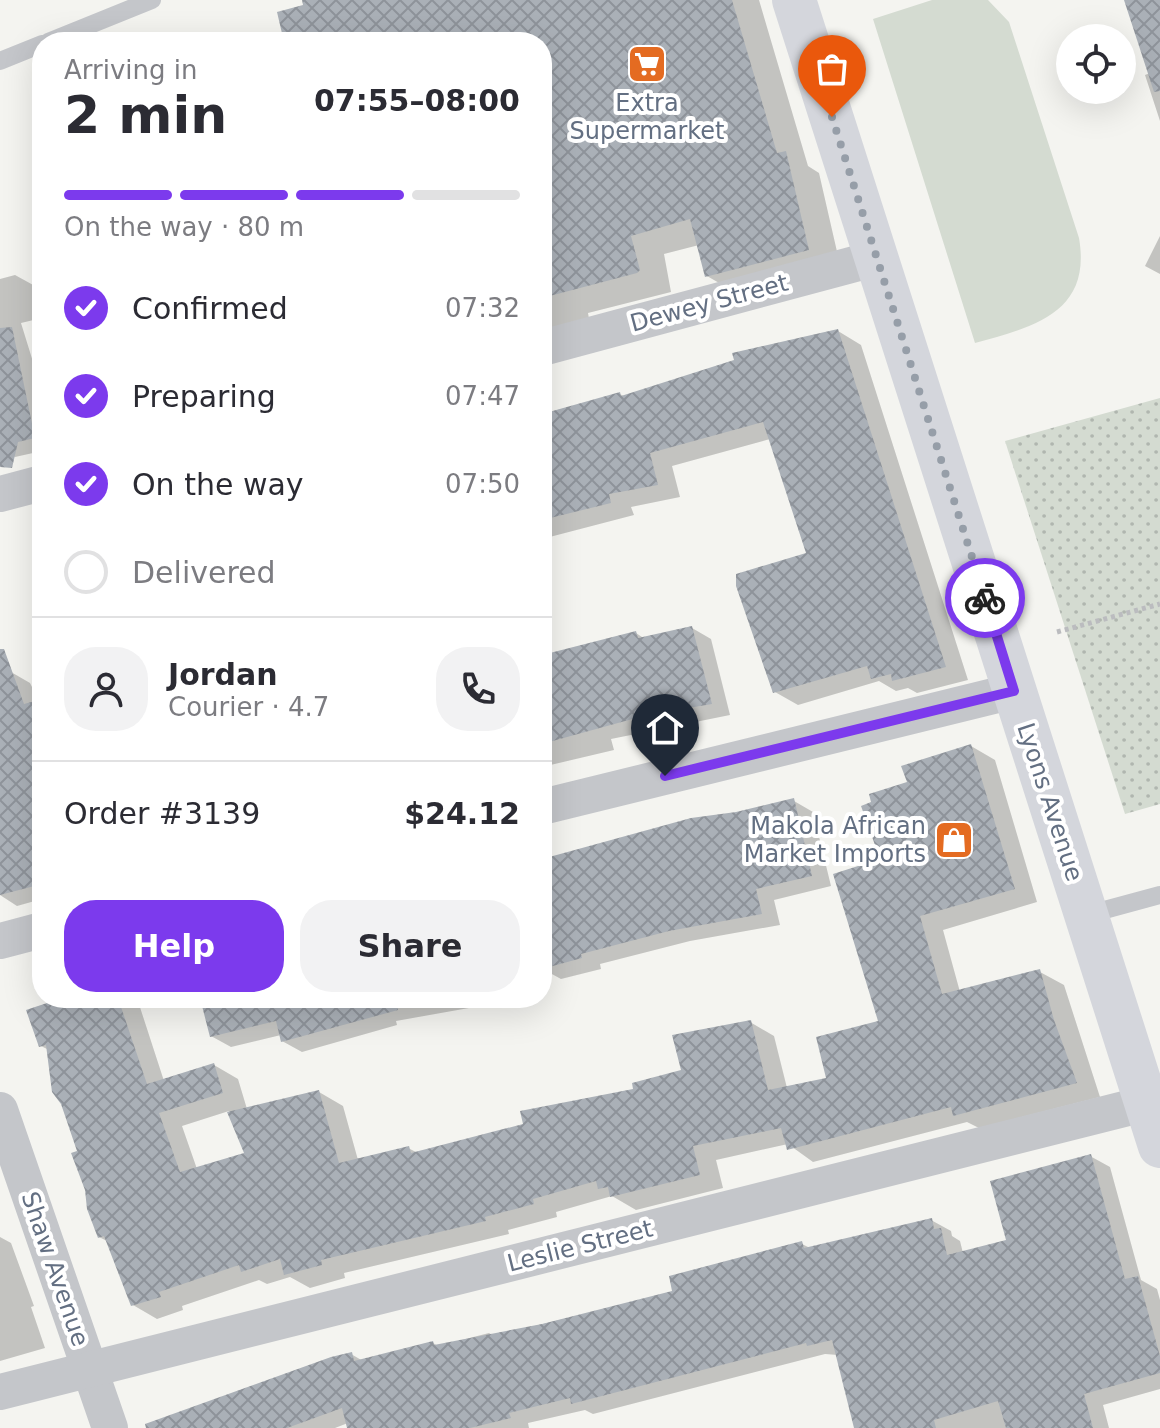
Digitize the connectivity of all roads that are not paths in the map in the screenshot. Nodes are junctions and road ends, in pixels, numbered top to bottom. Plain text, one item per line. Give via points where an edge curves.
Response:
1 (152, 0) edge
2 (794, 0) edge
3 (73, 32) edge
4 (32, 48) edge
5 (0, 61) edge
6 (877, 258) junction
7 (552, 345) edge
8 (32, 486) edge
9 (0, 494) edge
10 (1014, 691) junction
11 (552, 805) edge
12 (1160, 895) edge
13 (1086, 915) junction
14 (32, 933) edge
15 (0, 941) edge
16 (1153, 1102) edge
17 (0, 1110) edge
18 (1160, 1146) edge
19 (89, 1369) junction
20 (0, 1392) edge
21 (110, 1428) edge

1 - 3 lane
2 - 6 main road, Lyons Avenue
4 - 5 lane
6 - 7 street, Dewey Street
6 - 10 main road, Lyons Avenue
8 - 9 street
10 - 11 street
10 - 13 main road, Lyons Avenue
12 - 13 lane
13 - 16 main road, Lyons Avenue
14 - 15 street
16 - 18 main road, Lyons Avenue
16 - 19 street, Leslie Street
17 - 19 street, Shaw Avenue
19 - 20 street, Leslie Street
19 - 21 street, Shaw Avenue

